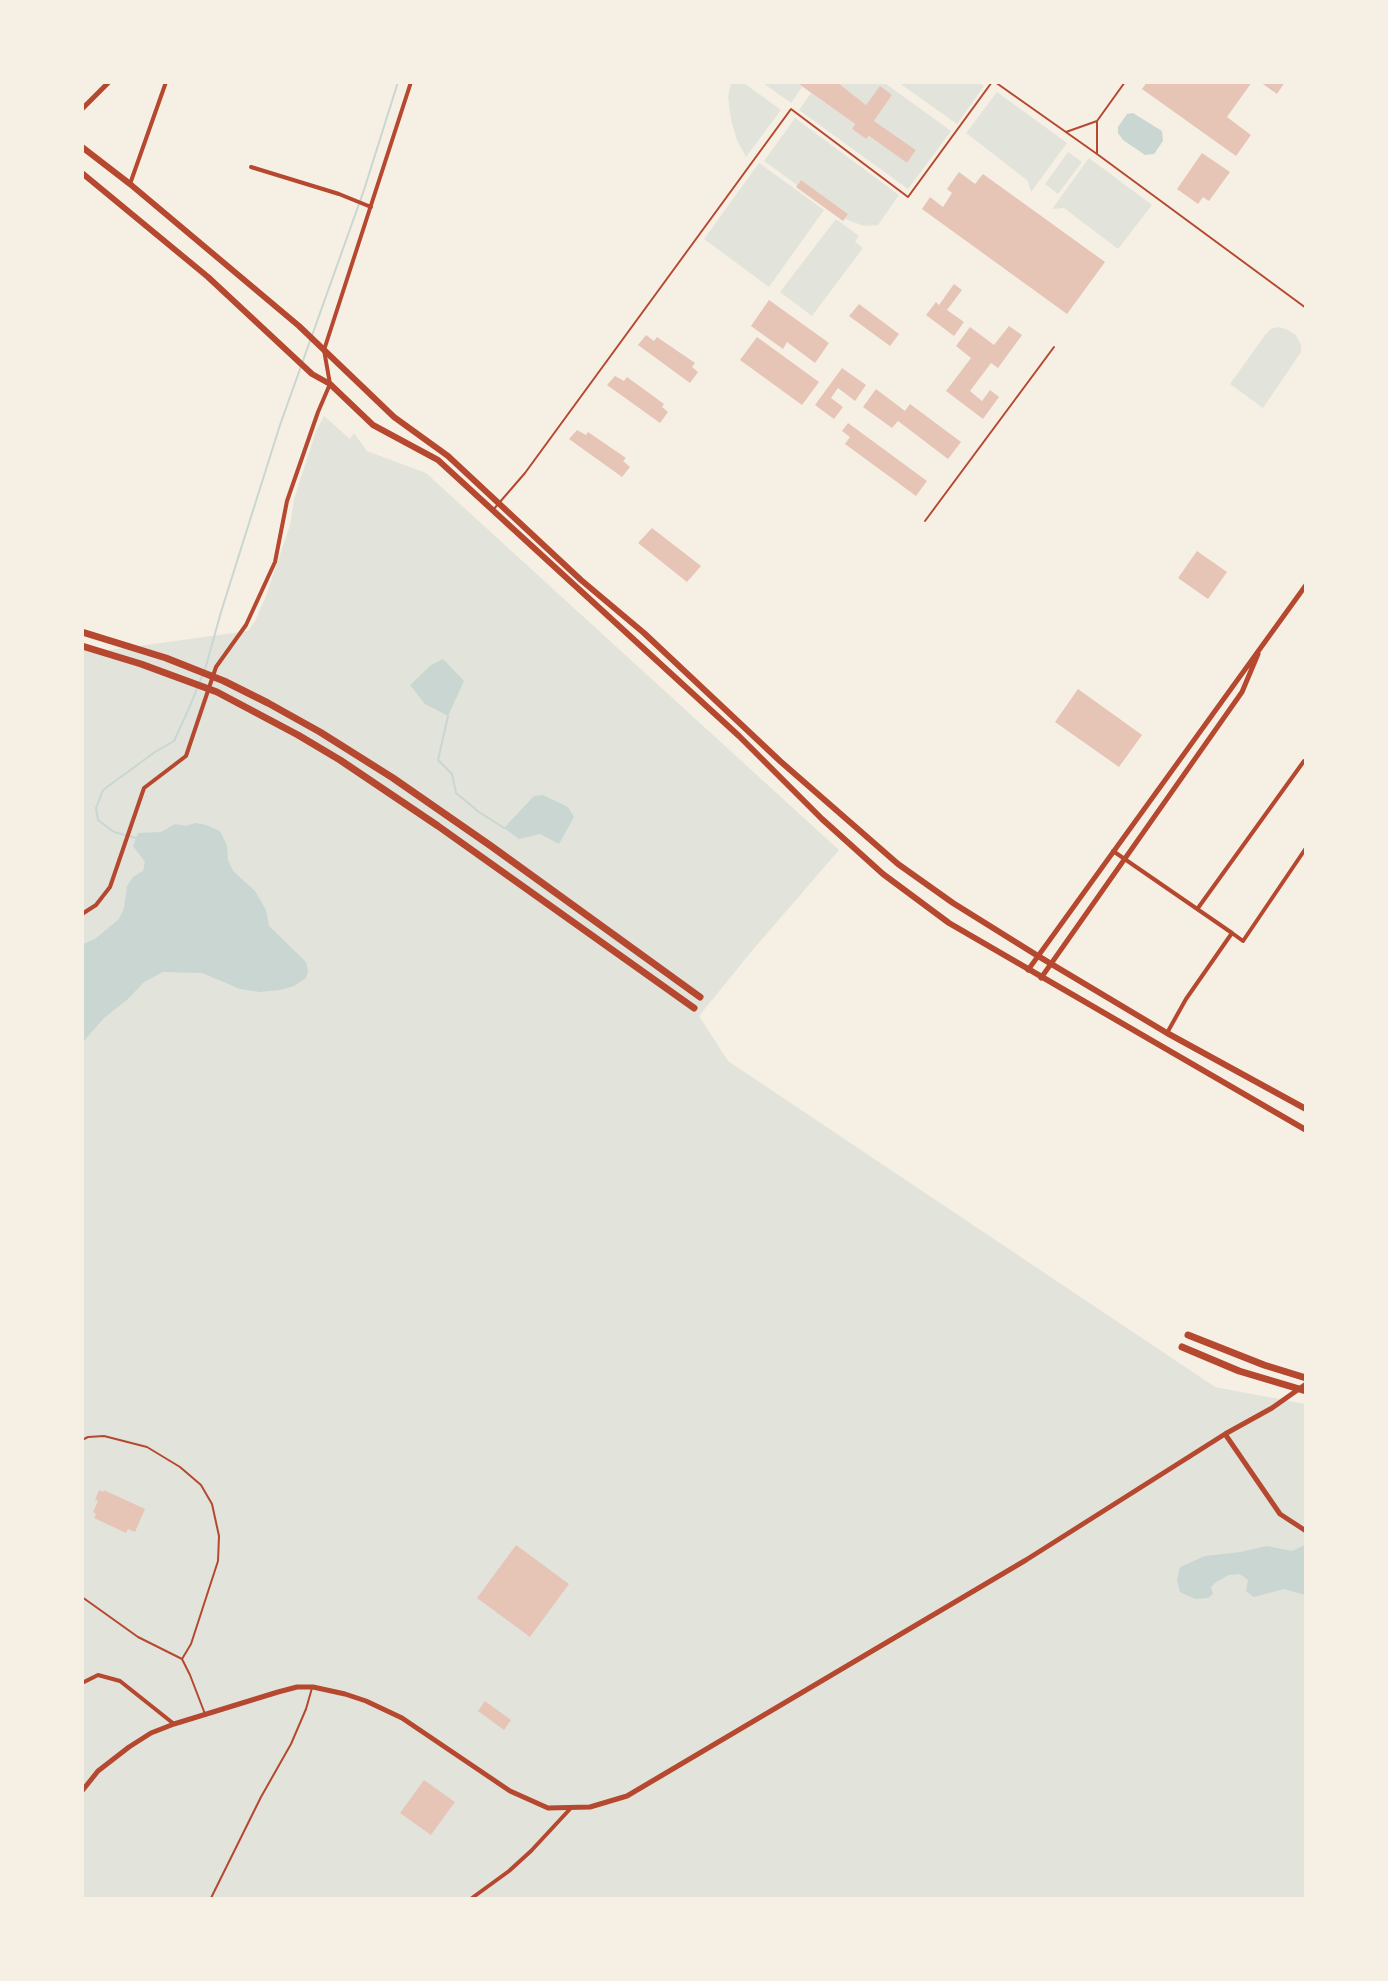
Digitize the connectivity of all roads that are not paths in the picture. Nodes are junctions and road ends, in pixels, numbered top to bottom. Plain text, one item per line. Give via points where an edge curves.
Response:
1 (110, 82) edge
2 (165, 82) edge
3 (411, 82) edge
4 (994, 82) edge
5 (1125, 82) edge
6 (82, 109) edge
7 (1097, 121) junction
8 (1066, 132) junction
9 (82, 147) edge
10 (1097, 154) junction
11 (251, 166) dead end
12 (82, 173) edge
13 (130, 184) junction
14 (371, 207) junction
15 (1305, 308) edge
16 (1054, 347) dead end
17 (324, 351) junction
18 (330, 384) junction
19 (499, 504) junction
20 (493, 511) junction
21 (925, 521) dead end
22 (1305, 585) edge
23 (82, 632) edge
24 (1262, 644) junction
25 (82, 646) edge
26 (1305, 762) edge
27 (1305, 849) edge
28 (1113, 851) junction
29 (1124, 858) junction
30 (1198, 908) junction
31 (82, 914) edge
32 (1232, 933) junction
33 (1038, 956) junction
34 (1051, 964) junction
35 (1028, 970) junction
36 (1041, 978) junction
37 (700, 997) dead end
38 (694, 1008) dead end
39 (1167, 1033) junction
40 (1305, 1108) edge
41 (1305, 1130) edge
42 (1188, 1335) dead end
43 (1182, 1347) dead end
44 (1305, 1378) edge
45 (1305, 1384) edge
46 (1305, 1391) edge
47 (1225, 1434) junction
48 (82, 1440) edge
49 (1305, 1531) edge
50 (82, 1597) edge
51 (182, 1659) junction
52 (82, 1683) edge
53 (312, 1687) junction
54 (205, 1714) junction
55 (174, 1724) junction
56 (82, 1791) edge
57 (570, 1809) junction
58 (210, 1899) edge
59 (472, 1899) edge

1 - 6 street
2 - 13 street
3 - 14 street
4 - 8 lane
4 - 19 lane via 908,197 791,109
5 - 7 lane
7 - 8 lane
7 - 10 lane
8 - 10 lane
9 - 13 main road
10 - 15 lane
11 - 14 street
12 - 18 main road via 208,277 312,374
13 - 17 main road
14 - 17 street
16 - 21 lane
17 - 18 street
17 - 19 main road via 394,417 448,456
18 - 20 main road via 373,425 438,460
18 - 31 street via 286,501 275,561 246,625 216,667 186,756 144,788 110,887
19 - 20 lane
19 - 33 main road via 866,838 953,903
20 - 35 main road via 883,874 949,923
22 - 24 street
23 - 37 highway via 189,667 292,715 393,778
24 - 28 street
24 - 29 street via 1242,692
25 - 38 highway via 217,692 340,760
26 - 30 street
27 - 32 street via 1243,940
28 - 29 street
28 - 33 street
29 - 30 street
29 - 34 street
30 - 32 street
32 - 39 street
33 - 34 main road
33 - 35 street
34 - 36 street
34 - 39 main road
35 - 36 main road
36 - 41 main road
39 - 40 main road
42 - 44 highway
43 - 46 highway
45 - 47 street
47 - 49 street via 1280,1514
47 - 57 street via 1045,1548 682,1765 627,1796
48 - 51 lane via 104,1436 147,1447 201,1485 212,1504 219,1536 218,1561 191,1644
50 - 51 lane via 138,1637
51 - 54 lane
52 - 55 street via 98,1676 120,1681
53 - 54 street via 297,1687
53 - 57 street via 366,1701 402,1718 510,1791 548,1808
53 - 58 lane via 291,1744
54 - 55 street
55 - 56 street via 151,1733 114,1758
57 - 59 street via 531,1851

